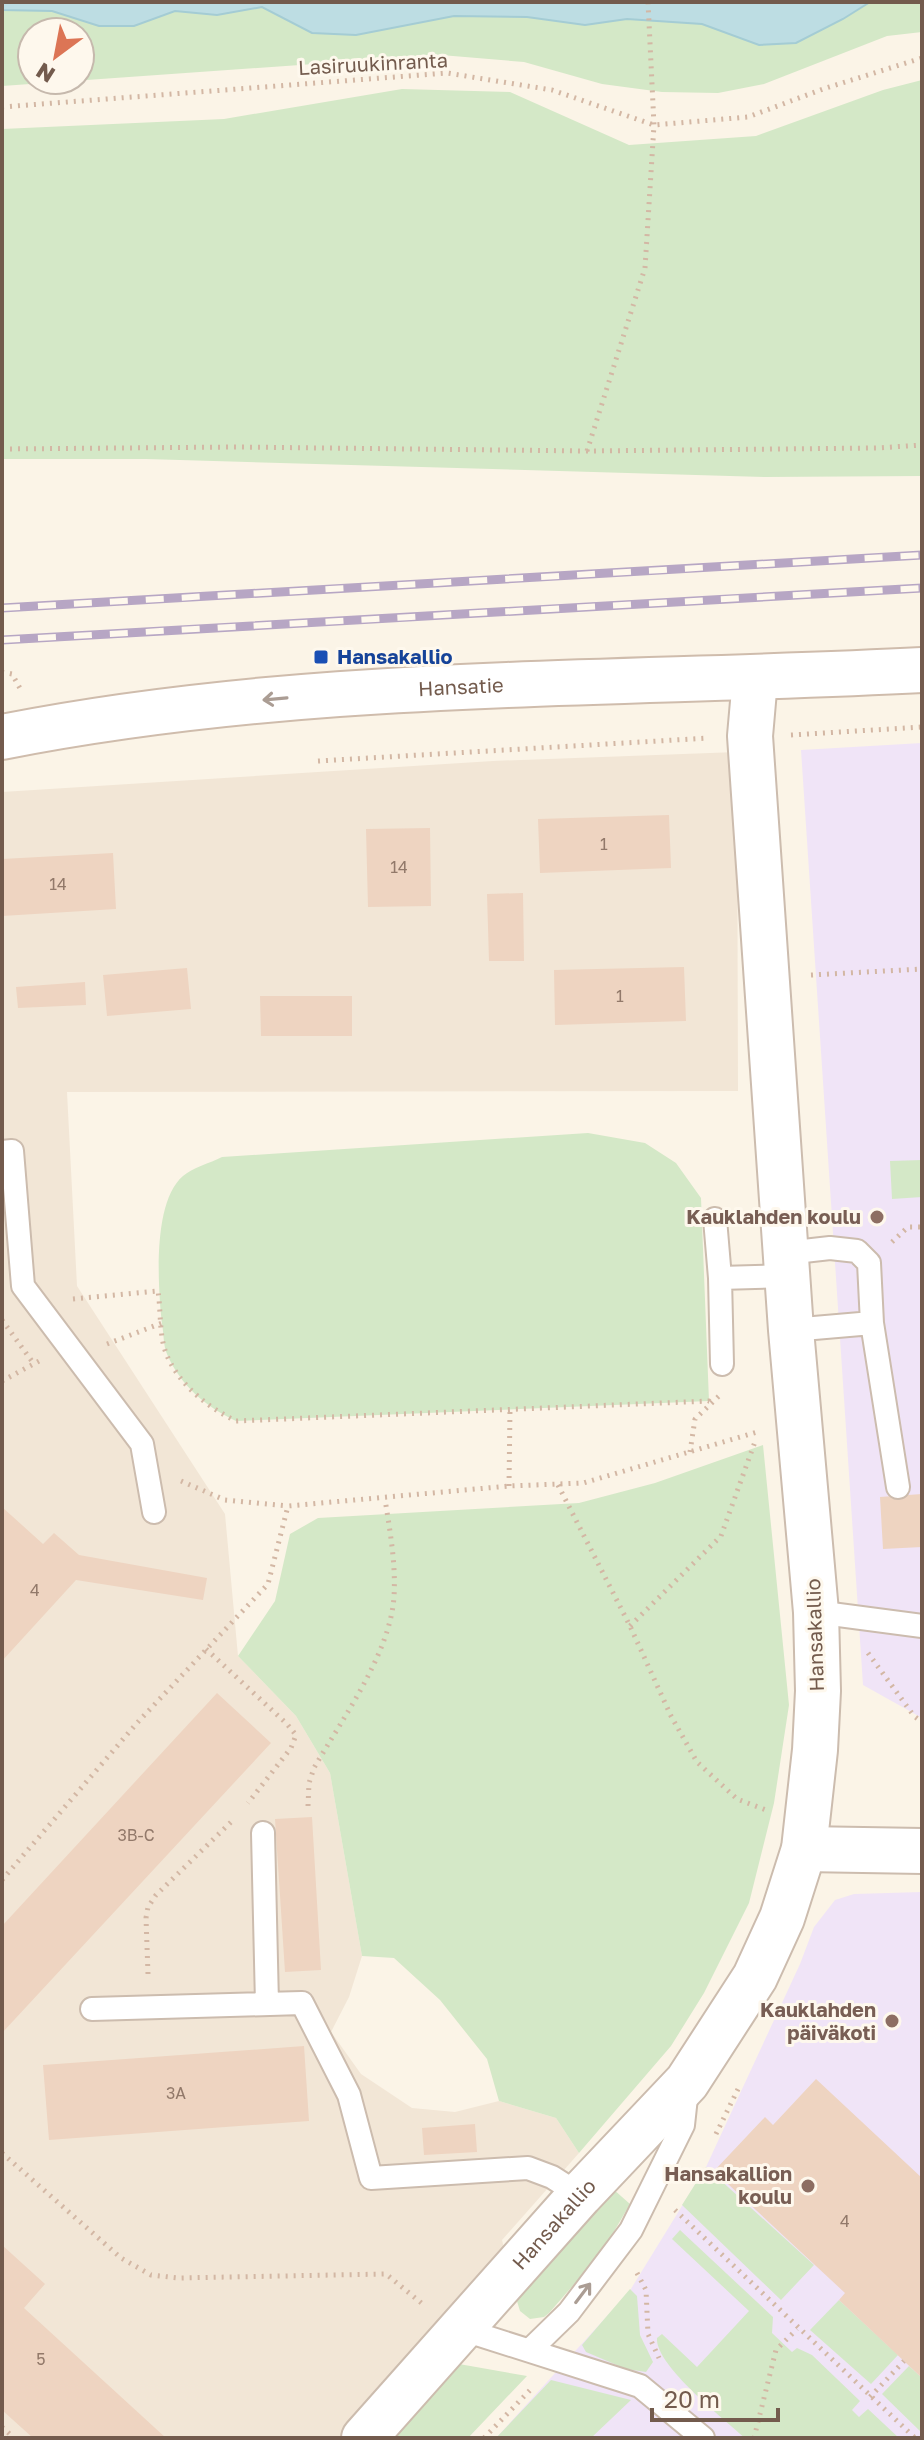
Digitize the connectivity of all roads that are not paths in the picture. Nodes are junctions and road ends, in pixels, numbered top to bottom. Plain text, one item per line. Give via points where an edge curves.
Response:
1 (922, 670) edge
2 (755, 679) junction
3 (2, 737) edge
4 (2, 1152) edge
5 (715, 1219) dead end
6 (787, 1264) junction
7 (720, 1278) junction
8 (872, 1323) junction
9 (791, 1330) junction
10 (722, 1364) road end
11 (898, 1487) dead end
12 (154, 1512) dead end
13 (816, 1612) junction
14 (922, 1626) edge
15 (263, 1833) dead end
16 (804, 1849) junction
17 (922, 1851) edge
18 (267, 2004) junction
19 (92, 2009) dead end
20 (687, 2082) junction
21 (580, 2195) junction
22 (443, 2318) junction
23 (530, 2350) junction
24 (364, 2438) edge
25 (703, 2438) edge

1 - 2 street, Hansatie
2 -> 3 street, Hansatie via 352,692 177,708
2 - 6 street, Hansakallio via 750,736
4 - 12 lane via 12,1151 23,1286 142,1444
5 - 7 lane
6 - 7 lane
6 - 8 lane via 830,1248 857,1251 869,1263
6 - 9 street, Hansakallio
7 - 10 lane
8 - 9 lane
8 - 11 lane
9 - 13 street, Hansakallio
13 - 14 lane
13 - 16 street, Hansakallio via 818,1691
15 - 18 lane
16 - 17 street
16 - 20 street, Hansakallio via 782,1918 755,1977
18 - 19 lane
18 - 21 lane via 302,2003 349,2095 371,2178 528,2168
20 - 21 street, Hansakallio
23 -> 20 lane via 569,2312 631,2230 683,2125
21 - 22 street, Hansakallio
22 - 23 lane
22 - 24 street, Hansakallio
23 - 25 lane via 640,2386

